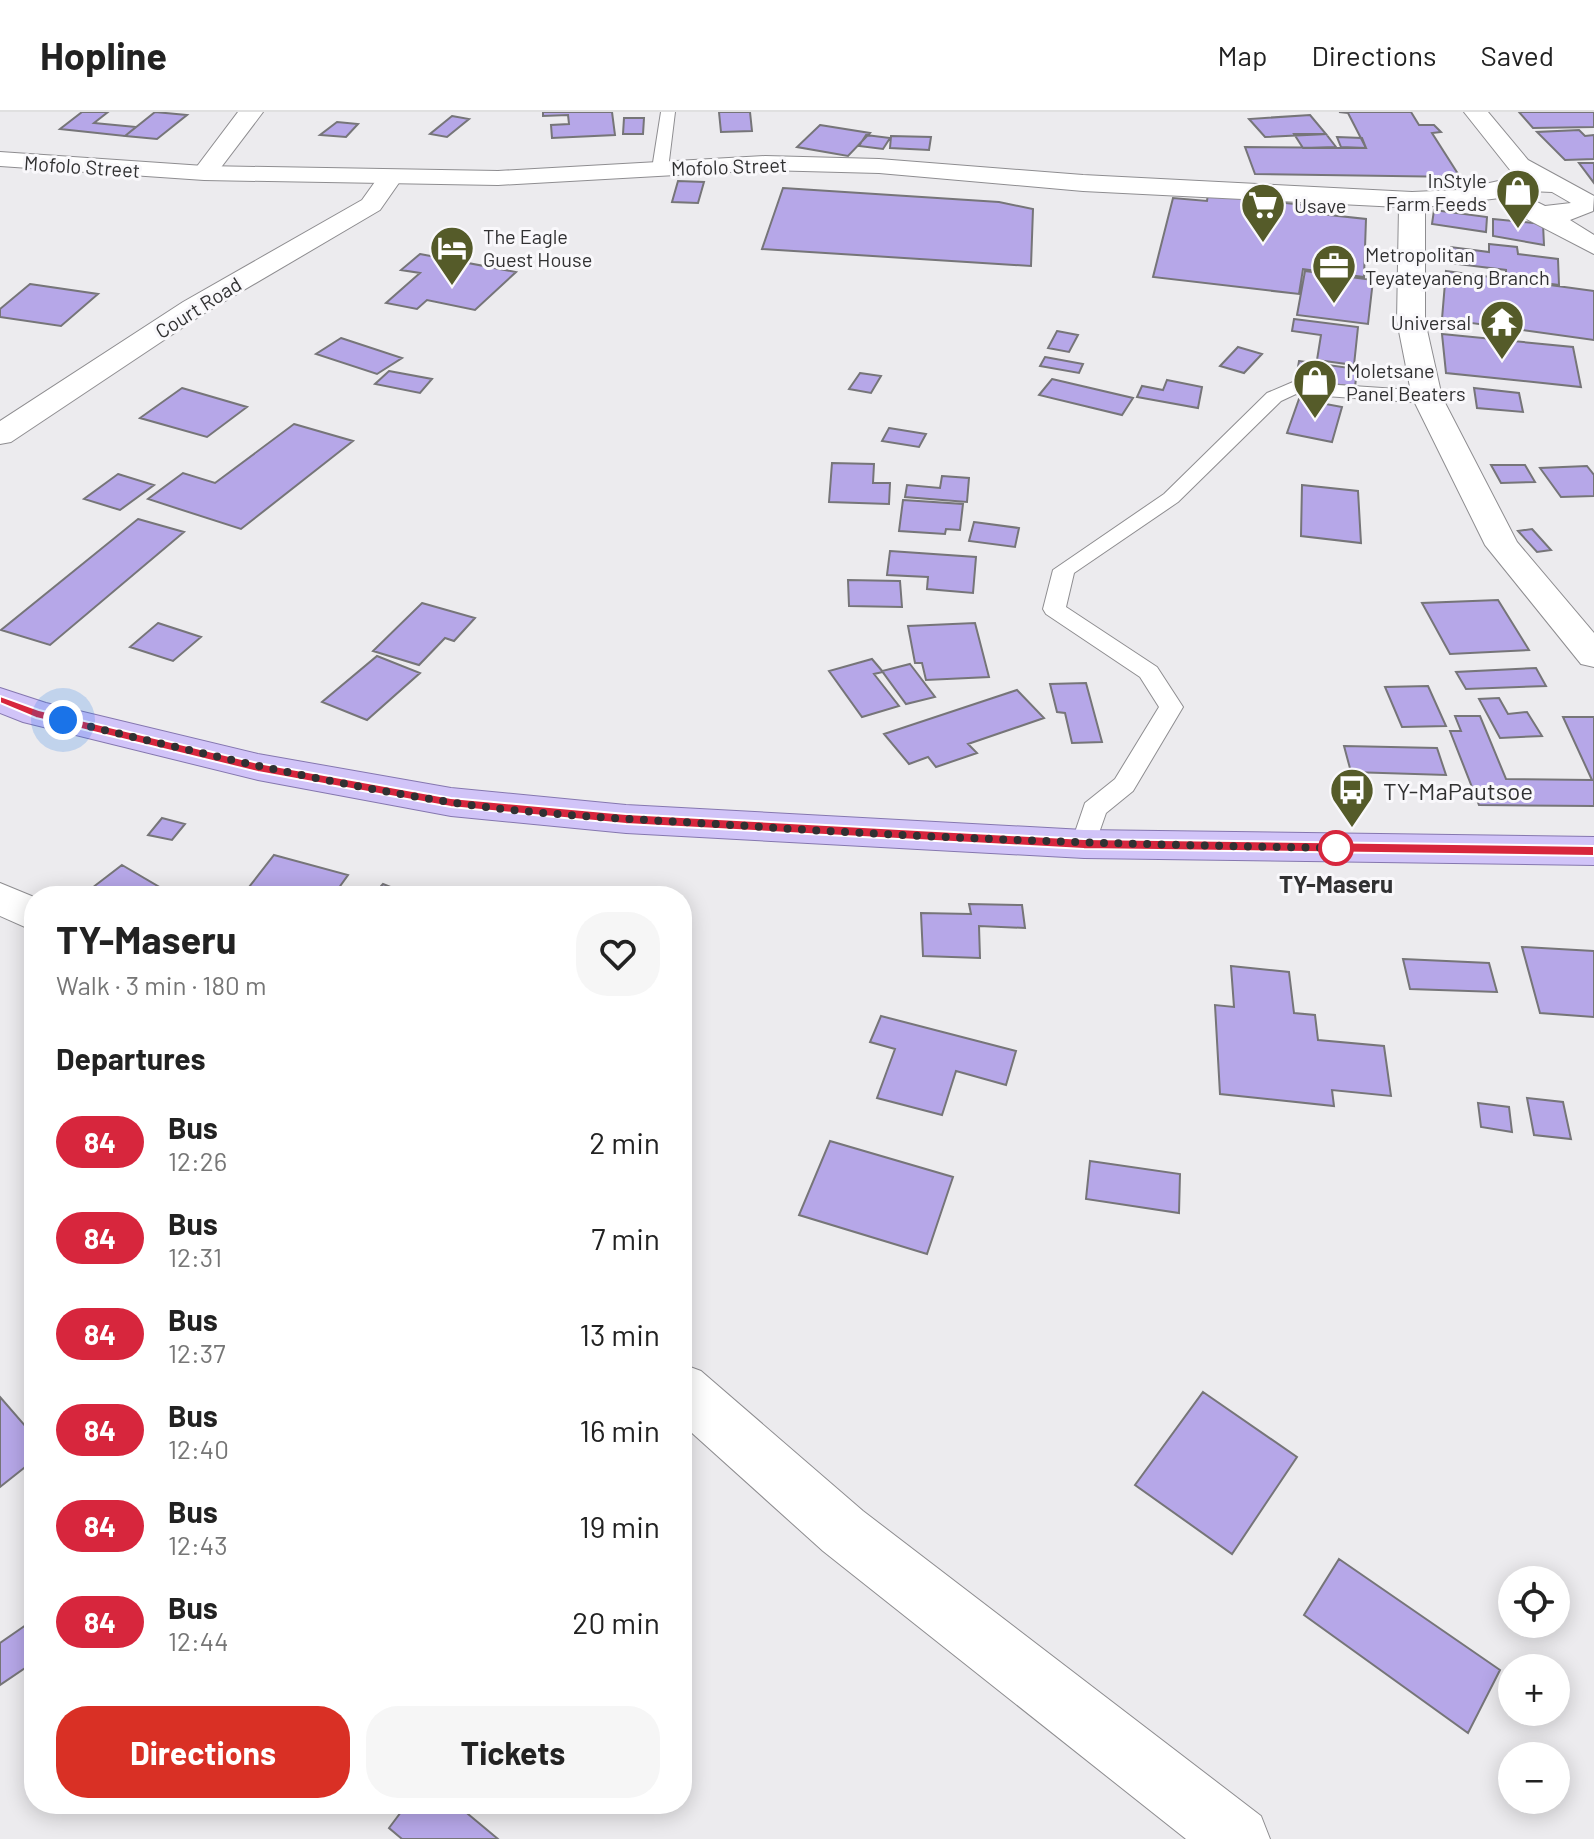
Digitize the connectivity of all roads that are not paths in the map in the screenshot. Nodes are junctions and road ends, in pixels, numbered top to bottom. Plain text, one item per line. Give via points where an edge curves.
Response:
1 (251, 112) edge
2 (668, 112) edge
3 (1476, 112) edge
4 (0, 159) edge
5 (660, 169) junction
6 (204, 173) junction
7 (391, 177) junction
8 (1521, 191) junction
9 (1412, 200) junction
10 (1586, 205) edge
11 (1591, 242) edge
12 (1427, 397) junction
13 (0, 435) edge
14 (1594, 656) edge
15 (0, 700) edge
16 (1084, 844) junction
17 (1594, 851) edge
18 (0, 898) edge
19 (24, 910) edge
20 (692, 1398) edge
21 (1238, 1839) edge

1 - 6 main road
2 - 5 lane
3 - 8 main road
4 - 6 main road, Mofolo Street
5 - 7 main road, Mofolo Street via 498,178
5 - 9 main road, Mofolo Street via 765,163 879,166
6 - 7 main road, Mofolo Street
7 - 13 main road, Court Road via 371,205 193,308
8 - 9 main road, Mofolo Street
8 - 10 main road via 1563,213
8 - 10 main road via 1534,182 1557,185 1576,192
8 - 11 main road
9 - 12 main road via 1411,321
10 - 11 main road
12 - 14 main road via 1502,545
12 - 16 lane via 1293,388 1274,397 1171,498 1064,570 1054,609 1149,672 1171,707 1124,785 1094,809
15 - 16 main road via 258,767 451,802 626,819
16 - 17 main road
18 - 19 main road
20 - 21 main road via 843,1531

